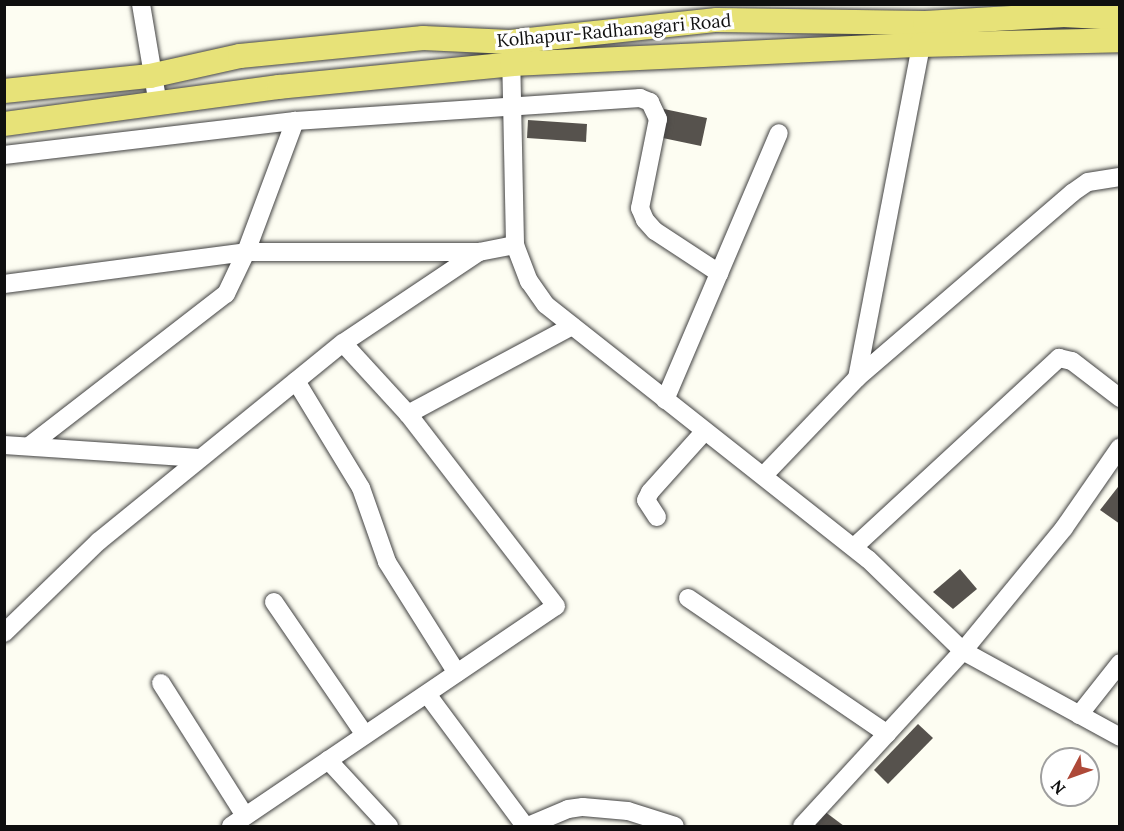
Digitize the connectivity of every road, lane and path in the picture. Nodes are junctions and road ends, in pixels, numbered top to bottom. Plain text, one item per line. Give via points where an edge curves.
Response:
1 (141, 4) edge
2 (1064, 10) edge
3 (1119, 18) edge
4 (923, 34) junction
5 (1119, 40) edge
6 (1062, 41) junction
7 (511, 53) junction
8 (150, 76) junction
9 (4, 91) edge
10 (158, 104) junction
11 (515, 108) junction
12 (295, 121) junction
13 (4, 124) edge
14 (779, 133) dead end
15 (4, 155) edge
16 (1119, 177) edge
17 (515, 245) junction
18 (246, 252) junction
19 (479, 252) junction
20 (719, 273) junction
21 (4, 284) edge
22 (572, 326) junction
23 (343, 343) junction
24 (857, 378) junction
25 (296, 381) junction
26 (1119, 398) edge
27 (665, 400) junction
28 (408, 414) junction
29 (705, 431) junction
30 (4, 445) edge
31 (29, 446) junction
32 (1119, 447) edge
33 (200, 458) junction
34 (765, 474) junction
35 (657, 517) dead end
36 (854, 547) junction
37 (688, 598) dead end
38 (274, 602) dead end
39 (4, 633) edge
40 (963, 651) junction
41 (1119, 663) edge
42 (457, 673) junction
43 (161, 684) dead end
44 (427, 694) junction
45 (1080, 715) junction
46 (887, 734) junction
47 (365, 735) junction
48 (1119, 737) edge
49 (328, 760) junction
50 (238, 821) edge
51 (389, 826) edge
52 (526, 826) edge
53 (675, 826) edge
54 (802, 826) edge

1 - 8 street
2 - 3 main road, Kolhapur-Radhanagari Road
2 - 4 main road, Kolhapur-Radhanagari Road
2 - 6 street
4 - 6 main road
4 - 7 main road
4 - 7 main road, Kolhapur-Radhanagari Road via 717,20
4 - 24 street
5 - 6 main road
7 - 8 main road, Kolhapur-Radhanagari Road via 423,38 240,56
7 - 10 main road
7 - 11 street
8 - 9 main road, Kolhapur-Radhanagari Road
8 - 10 street
10 - 13 main road
11 - 12 street
11 - 17 street
11 - 20 street via 640,98 650,102 658,119 640,208 655,231
12 - 15 street
12 - 18 street
14 - 20 street
16 - 24 street via 1088,182 1072,193
17 - 19 street
17 - 22 street via 537,294
18 - 19 street
18 - 21 street
18 - 31 street via 226,294
19 - 23 street
20 - 27 street
22 - 27 street
22 - 28 street
23 - 25 street
23 - 28 street
24 - 34 street
25 - 33 street
25 - 42 street via 361,488 387,562
26 - 36 street via 1072,362 1059,358
27 - 29 street
28 - 42 street via 556,606
29 - 34 street
29 - 35 street via 650,492 646,500
30 - 31 street
31 - 33 street
32 - 40 street via 1064,528
33 - 39 street via 99,541
34 - 36 street
36 - 40 street
37 - 46 street
38 - 47 street
40 - 45 street
40 - 46 street
41 - 45 street
42 - 44 street
43 - 50 street
44 - 47 street
44 - 52 street
45 - 48 street
46 - 54 street
47 - 49 street
49 - 50 street
49 - 51 street
52 - 53 street via 583,807 628,811

